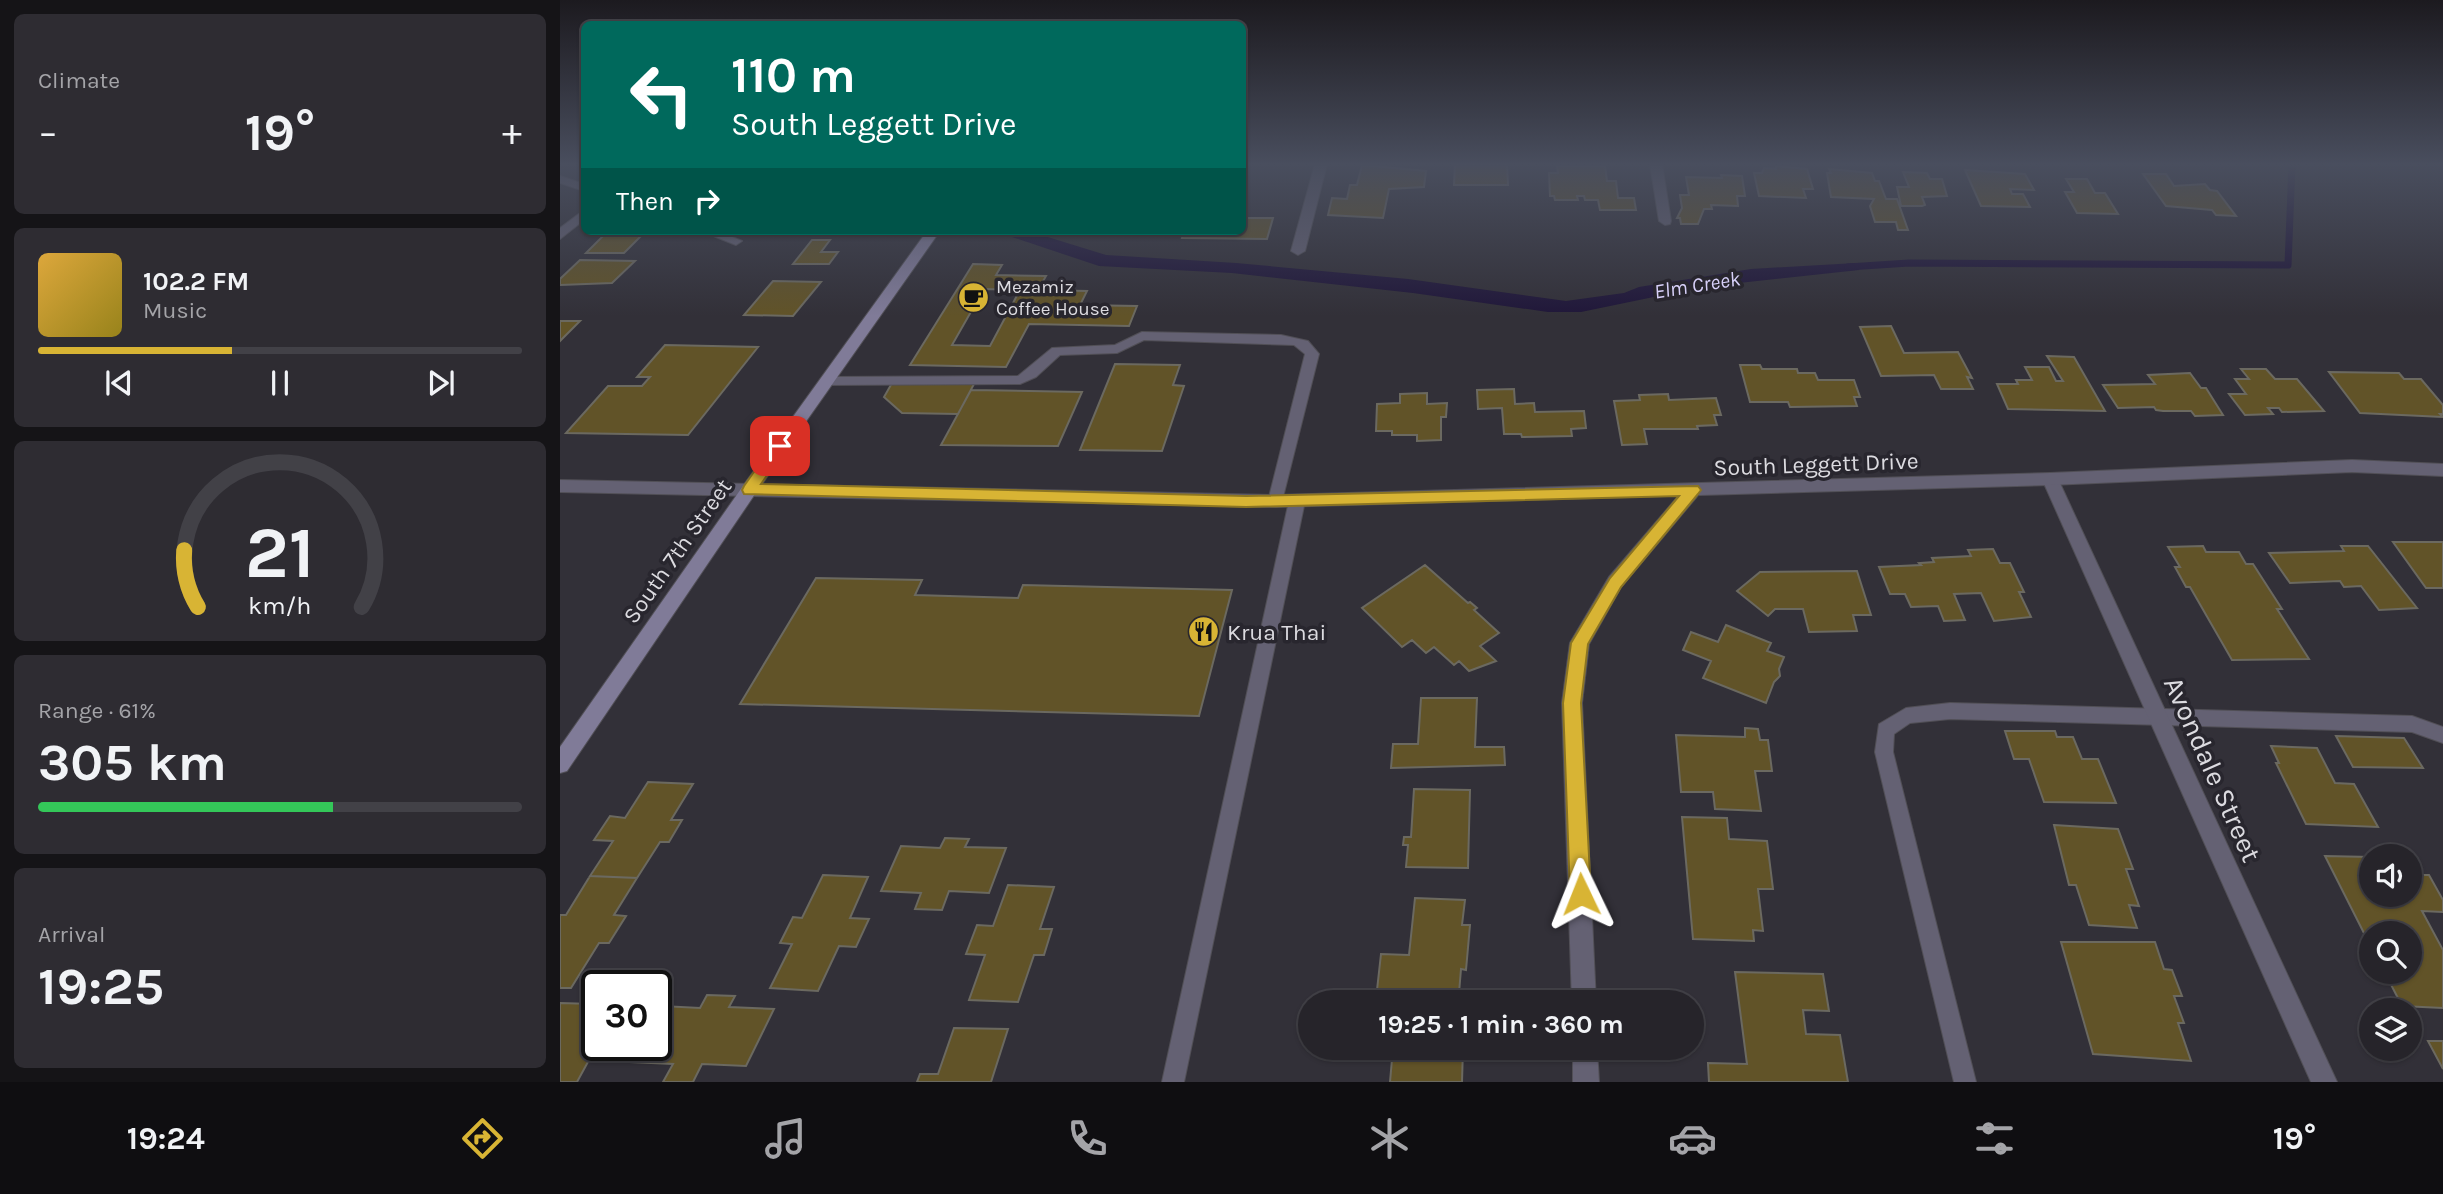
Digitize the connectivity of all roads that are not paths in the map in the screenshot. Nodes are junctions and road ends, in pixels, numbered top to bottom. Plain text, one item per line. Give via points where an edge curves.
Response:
1 (1308, 214) edge
2 (1664, 214) edge
3 (581, 217) edge
4 (1665, 221) dead end
5 (560, 235) edge
6 (719, 235) edge
7 (931, 235) edge
8 (736, 241) dead end
9 (1298, 251) dead end
10 (827, 381) junction
11 (2443, 470) edge
12 (2050, 479) junction
13 (560, 486) edge
14 (749, 490) junction
15 (1693, 490) junction
16 (1276, 501) junction
17 (1297, 501) junction
18 (2157, 715) junction
19 (2441, 733) edge
20 (560, 764) edge
21 (1583, 990) edge
22 (1585, 1060) edge
23 (1173, 1082) edge
24 (1586, 1082) edge
25 (1965, 1082) edge
26 (2324, 1082) edge

1 - 9 street
2 - 4 street
3 - 5 street
6 - 8 lane
7 - 10 main road, South 7th Street
10 - 14 main road, South 7th Street
10 - 16 lane via 1020,380 1057,351 1117,349 1142,336 1281,339 1302,344 1310,347 1312,354
11 - 12 street, South Leggett Drive via 2352,466
12 - 15 street, South Leggett Drive
12 - 18 street, Avondale Street
13 - 14 street, South Leggett Drive
14 - 16 street, South Leggett Drive
14 - 20 main road, South 7th Street
15 - 17 street, South Leggett Drive
15 - 21 street via 1615,582 1580,643 1572,703
16 - 17 street, South Leggett Drive
17 - 23 lane
18 - 19 lane via 2412,724
18 - 25 lane via 1950,711 1906,716 1885,730 1884,752
18 - 26 street, Avondale Street
22 - 24 street

